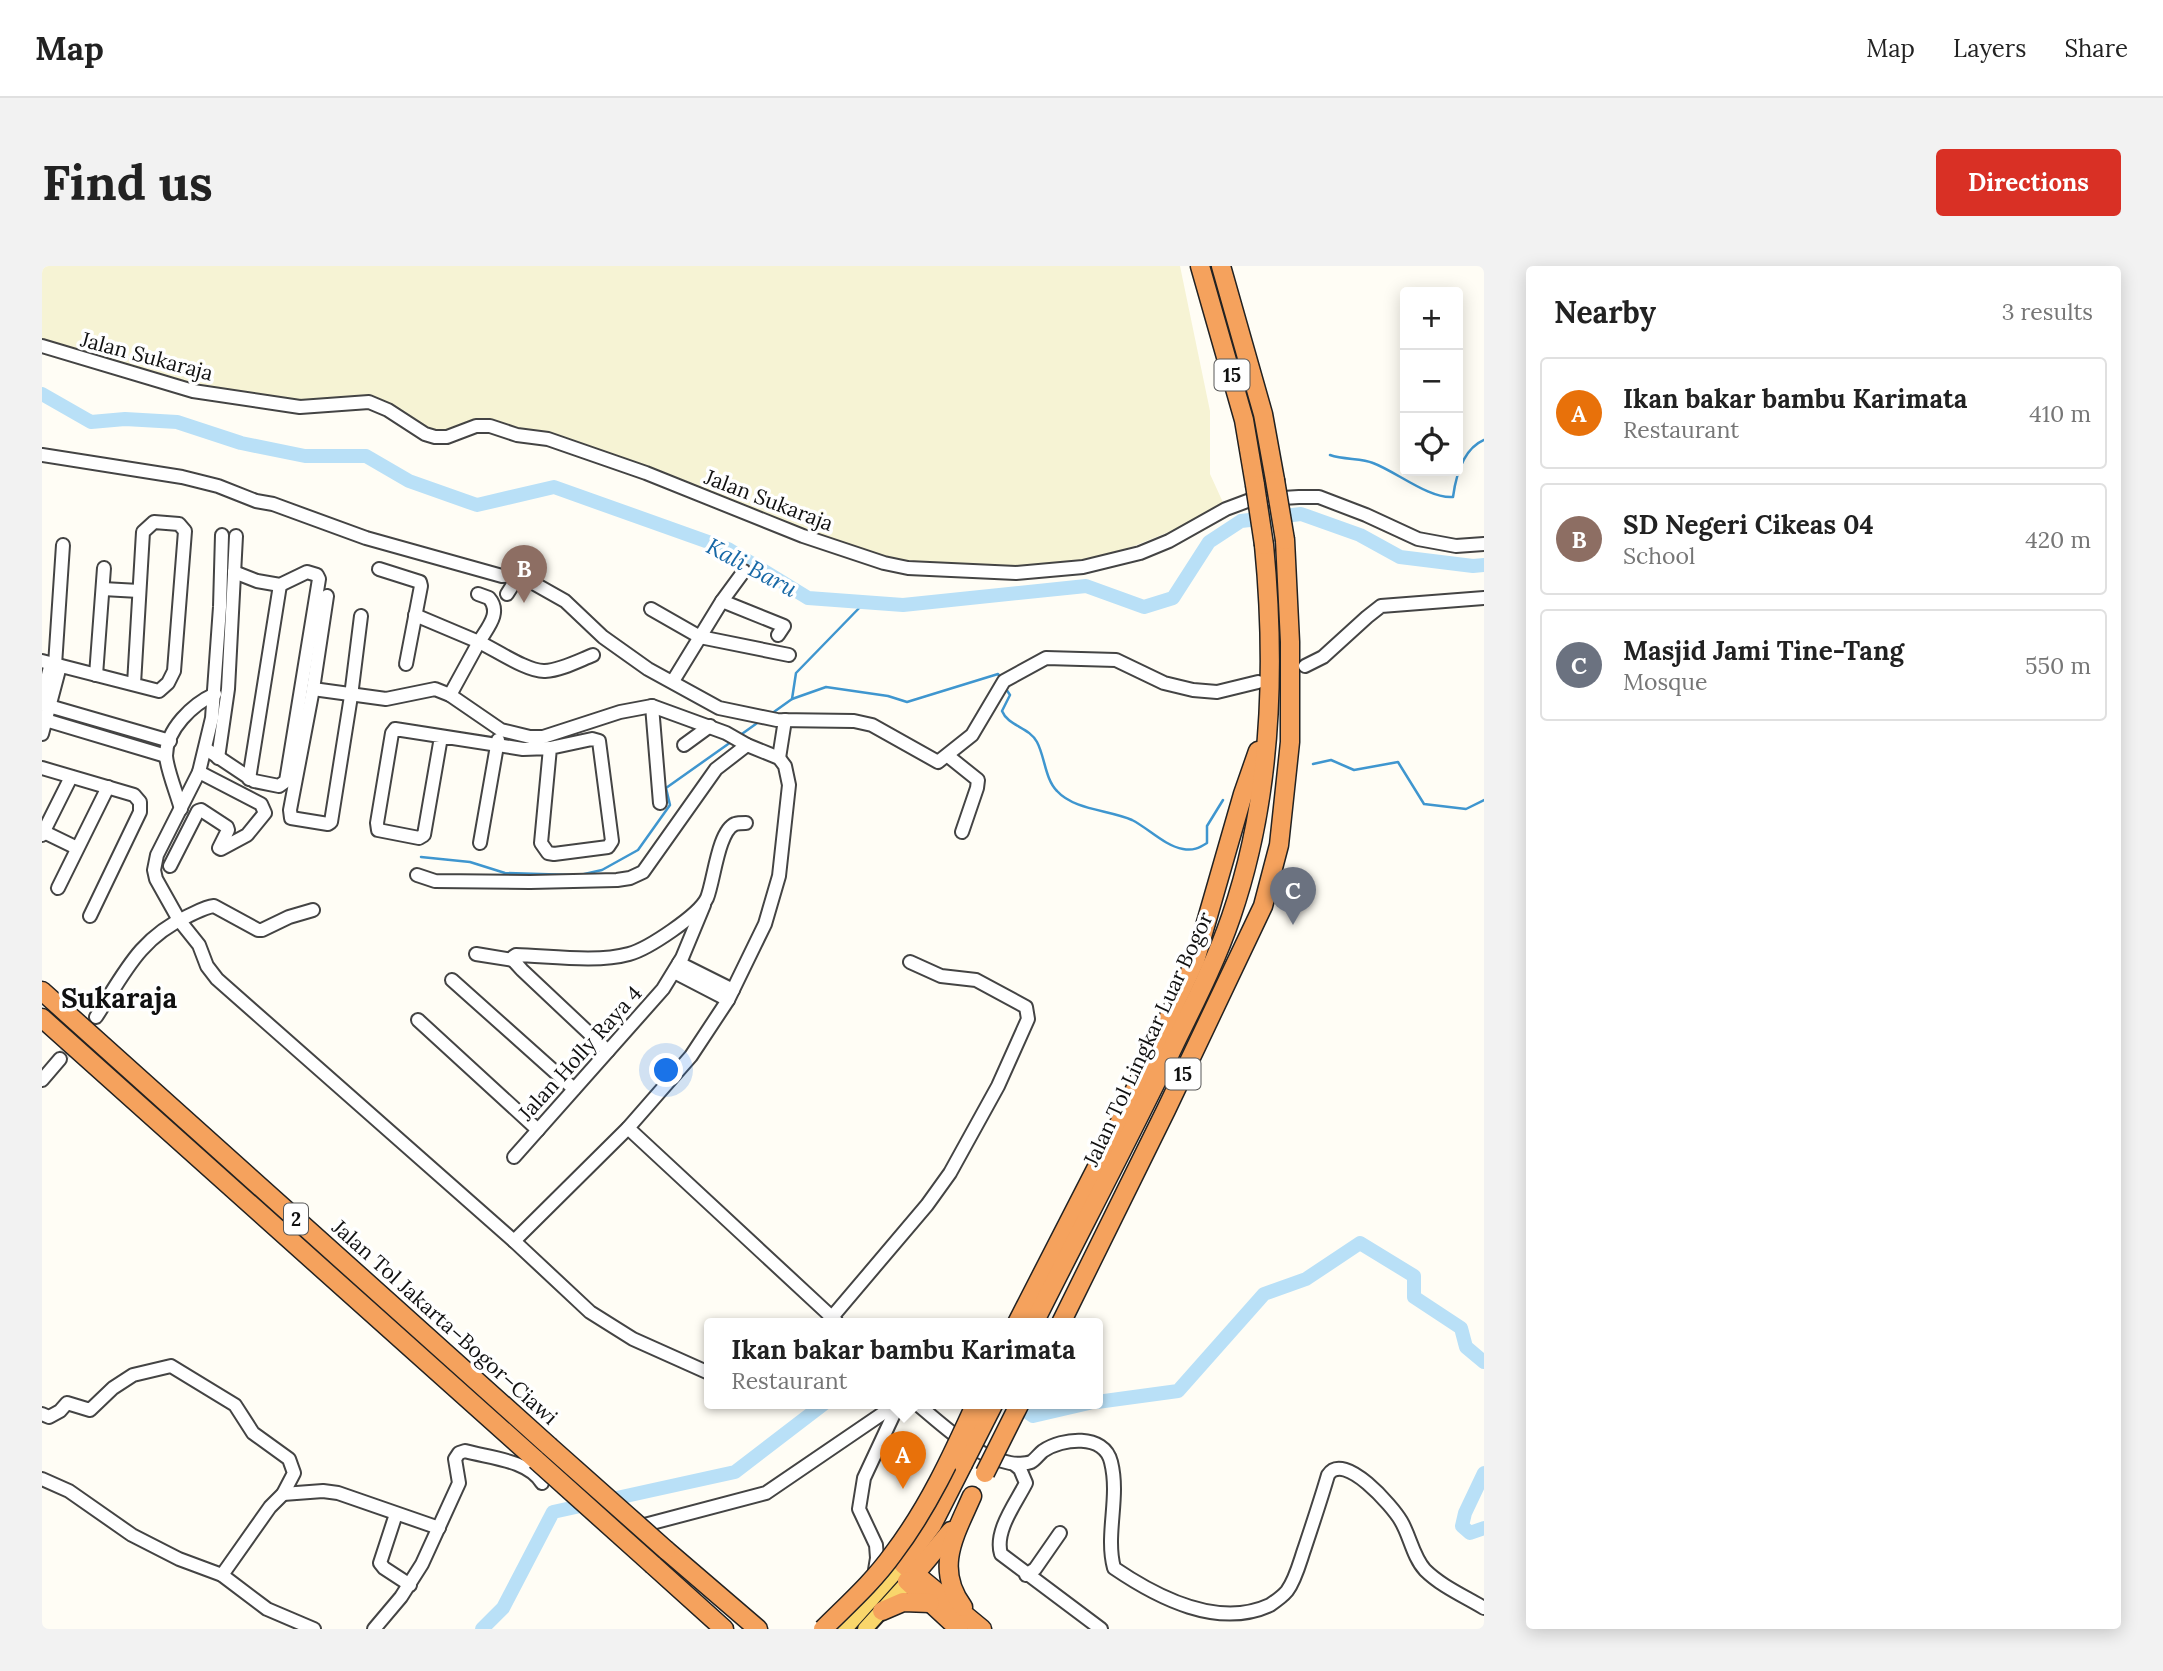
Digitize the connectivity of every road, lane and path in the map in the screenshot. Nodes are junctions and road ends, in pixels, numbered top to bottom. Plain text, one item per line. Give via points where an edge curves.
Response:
1 (1200, 266) edge
2 (1221, 266) edge
3 (42, 346) edge
4 (42, 454) edge
5 (222, 535) dead end
6 (236, 536) dead end
7 (1484, 544) edge
8 (63, 545) dead end
9 (104, 568) dead end
10 (379, 569) dead end
11 (744, 571) dead end
12 (234, 572) junction
13 (519, 575) junction
14 (280, 585) junction
15 (103, 589) junction
16 (139, 592) junction
17 (478, 594) dead end
18 (507, 594) dead end
19 (327, 596) dead end
20 (1484, 598) edge
21 (722, 601) junction
22 (651, 609) dead end
23 (415, 615) junction
24 (361, 616) dead end
25 (778, 635) dead end
26 (701, 636) junction
27 (479, 642) junction
28 (593, 655) dead end
29 (789, 656) dead end
30 (52, 664) edge
31 (406, 664) dead end
32 (1305, 666) dead end
33 (96, 675) junction
34 (673, 681) junction
35 (1258, 682) dead end
36 (134, 684) junction
37 (313, 689) junction
38 (215, 694) junction
39 (450, 695) junction
40 (351, 696) junction
41 (45, 703) edge
42 (652, 706) junction
43 (44, 720) edge
44 (781, 720) junction
45 (710, 726) junction
46 (1267, 727) junction
47 (501, 730) junction
48 (42, 734) edge
49 (441, 737) junction
50 (170, 741) junction
51 (744, 742) junction
52 (496, 745) junction
53 (684, 745) dead end
54 (550, 748) junction
55 (205, 749) junction
56 (166, 756) junction
57 (948, 756) junction
58 (218, 758) junction
59 (779, 758) junction
60 (42, 768) edge
61 (199, 772) junction
62 (71, 777) junction
63 (255, 781) junction
64 (108, 787) junction
65 (250, 799) junction
66 (660, 803) dead end
67 (181, 809) junction
68 (746, 823) dead end
69 (228, 830) junction
70 (962, 832) dead end
71 (43, 834) edge
72 (247, 835) junction
73 (480, 843) dead end
74 (77, 848) junction
75 (170, 866) dead end
76 (417, 875) dead end
77 (58, 888) dead end
78 (706, 900) junction
79 (313, 910) dead end
80 (90, 916) dead end
81 (179, 920) junction
82 (476, 954) dead end
83 (513, 960) junction
84 (910, 962) dead end
85 (677, 968) junction
86 (452, 980) dead end
87 (42, 991) edge
88 (730, 995) junction
89 (96, 1017) tunnel mouth
90 (42, 1018) edge
91 (418, 1020) dead end
92 (608, 1051) junction
93 (60, 1059) tunnel mouth
94 (42, 1080) edge
95 (574, 1089) junction
96 (628, 1128) junction
97 (538, 1130) junction
98 (514, 1157) dead end
99 (514, 1241) junction
100 (829, 1318) edge
101 (834, 1318) edge
102 (1020, 1318) edge
103 (1036, 1318) edge
104 (1063, 1318) edge
105 (704, 1371) edge
106 (890, 1409) edge
107 (896, 1409) edge
108 (923, 1409) edge
109 (973, 1409) edge
110 (991, 1409) edge
111 (1017, 1409) edge
112 (42, 1414) edge
113 (1014, 1464) junction
114 (42, 1479) edge
115 (542, 1483) dead end
116 (283, 1494) junction
117 (972, 1496) junction
118 (397, 1514) junction
119 (439, 1528) junction
120 (1060, 1533) dead end
121 (615, 1538) dead end
122 (906, 1573) junction
123 (222, 1575) junction
124 (1026, 1575) junction
125 (410, 1584) junction
126 (882, 1587) junction
127 (930, 1603) junction
128 (1484, 1608) edge
129 (882, 1611) junction
130 (314, 1629) edge
131 (374, 1629) edge
132 (724, 1629) edge
133 (758, 1629) edge
134 (823, 1629) edge
135 (845, 1629) edge
136 (865, 1629) edge
137 (959, 1629) edge
138 (983, 1629) edge
139 (1101, 1629) edge

1 - 46 highway, Jalan Tol Lingkar Luar Bogor / 15, bridge via 1244,420 1264,545 1270,650
2 - 104 highway, 15, bridge via 1263,414 1284,541 1290,743 1279,845 1263,906
3 - 7 street, Jalan Sukaraja via 193,391 300,407 369,402 435,437 476,425 548,439 803,536 908,568 1016,573 1083,567 1140,553 1250,500 1299,496 1319,497 1418,539 1457,546
4 - 13 street via 218,486 366,538 502,576
5 - 38 street
6 - 12 street
8 - 30 street
9 - 15 street
10 - 23 street via 420,582
11 - 21 street
12 - 14 street
12 - 58 street via 228,689
13 - 18 street
13 - 34 street via 565,601 603,637
14 - 63 street
14 - 63 street via 307,572 318,579 286,782 279,786
15 - 16 street
15 - 33 street
16 - 36 street
16 - 36 street via 143,532 154,522 179,524 185,531 174,671 159,691
17 - 27 street via 489,598 495,610
19 - 37 street
20 - 32 street via 1381,606 1324,657
21 - 25 street via 784,626
21 - 26 street
22 - 26 street
23 - 27 street
23 - 31 street
24 - 40 street
26 - 29 street
26 - 34 street
27 - 28 street via 537,671 555,670
27 - 39 street
30 - 33 street
30 - 41 street
33 - 36 street
34 - 44 street via 719,708
35 - 57 street via 1217,692 1193,690 1164,683 1116,660 1046,659 1002,683 972,735
37 - 40 street
37 - 40 street via 290,810 293,818 331,822
38 - 50 street via 184,714
38 - 55 street
39 - 40 street via 435,689 386,699
39 - 47 street
41 - 43 street
41 - 50 street
42 - 45 street
42 - 47 street via 543,737
42 - 66 street
43 - 48 street
43 - 56 street
44 - 57 street via 863,723 934,761
44 - 59 street
45 - 51 street
45 - 53 street
46 - 102 highway via 1242,794 1195,961 1117,1128
46 - 103 highway, Jalan Tol Lingkar Luar Bogor / 15 via 1262,784 1231,917 1152,1092
47 - 52 street
49 - 49 street via 424,835 380,831 377,823 392,733 395,729
49 - 52 street
50 - 56 street
51 - 59 street
51 - 76 street via 716,769 637,876 530,882 435,881
52 - 54 street
52 - 73 street
54 - 54 street via 541,843 554,854 608,847 612,841 599,741
55 - 58 street
55 - 61 street
56 - 67 street
57 - 70 street via 978,780
58 - 63 street
59 - 88 street via 789,785 779,876 765,924
60 - 62 street
61 - 65 street
61 - 67 street
62 - 64 street
62 - 71 street
63 - 65 street
64 - 74 street
64 - 80 street via 134,795 141,806
65 - 72 street via 261,804 265,813
67 - 81 street via 154,870
68 - 78 street, Jalan Holly Raya 4 via 734,824 725,833
69 - 72 street
69 - 72 street via 221,849
69 - 75 street via 198,811
71 - 74 street
74 - 77 street
78 - 83 street via 674,929 629,954 516,955
78 - 85 street, Jalan Holly Raya 4
79 - 81 street via 262,930 214,906
81 - 89 street via 137,953
81 - 99 street via 217,979
82 - 83 street
83 - 92 street
84 - 101 street via 941,976 976,980 1026,1007 1028,1019 999,1086 950,1173
85 - 88 street
85 - 92 street, Jalan Holly Raya 4 via 650,1006
86 - 95 street
87 - 133 highway, Jalan Tol Jakarta–Bogor–Ciawi / 2, bridge
88 - 96 street via 691,1056
90 - 132 highway, Jalan Tol Jakarta–Bogor–Ciawi / 2, bridge
91 - 97 street
92 - 95 street, Jalan Holly Raya 4
93 - 94 street
95 - 97 street, Jalan Holly Raya 4
96 - 99 street
96 - 100 street
97 - 98 street, Jalan Holly Raya 4
99 - 105 street via 590,1312 633,1339
106 - 121 street via 766,1493 620,1532
107 - 126 street via 864,1478 859,1509 876,1545 874,1575
108 - 113 street via 962,1441
109 - 134 highway, bridge via 921,1514 875,1577
110 - 122 highway, bridge
111 - 117 highway, bridge
112 - 116 street via 48,1417 67,1404 90,1410 133,1375 171,1366 235,1405 253,1433 289,1459 294,1472
113 - 124 street via 1026,1483 998,1544 1001,1554
113 - 128 street via 1031,1462 1060,1443 1081,1440 1100,1446 1111,1462 1115,1512 1109,1550 1114,1568 1142,1587 1212,1619 1260,1612 1288,1590 1328,1475 1338,1468 1352,1472 1383,1496 1434,1579
114 - 123 street via 69,1491 132,1535
115 - 119 street via 525,1467 459,1453 455,1459 459,1483
116 - 118 street via 338,1493
116 - 123 street
117 - 122 highway via 947,1536
117 - 138 highway via 950,1548 948,1573 957,1599
118 - 119 street
118 - 125 street via 380,1563
119 - 125 street
120 - 124 street
122 - 126 main road
122 - 127 highway
122 - 129 main road
122 - 138 highway
123 - 130 street via 267,1609
124 - 139 street
125 - 131 street
126 - 135 main road
127 - 129 highway via 903,1602
127 - 137 highway
129 - 136 main road

